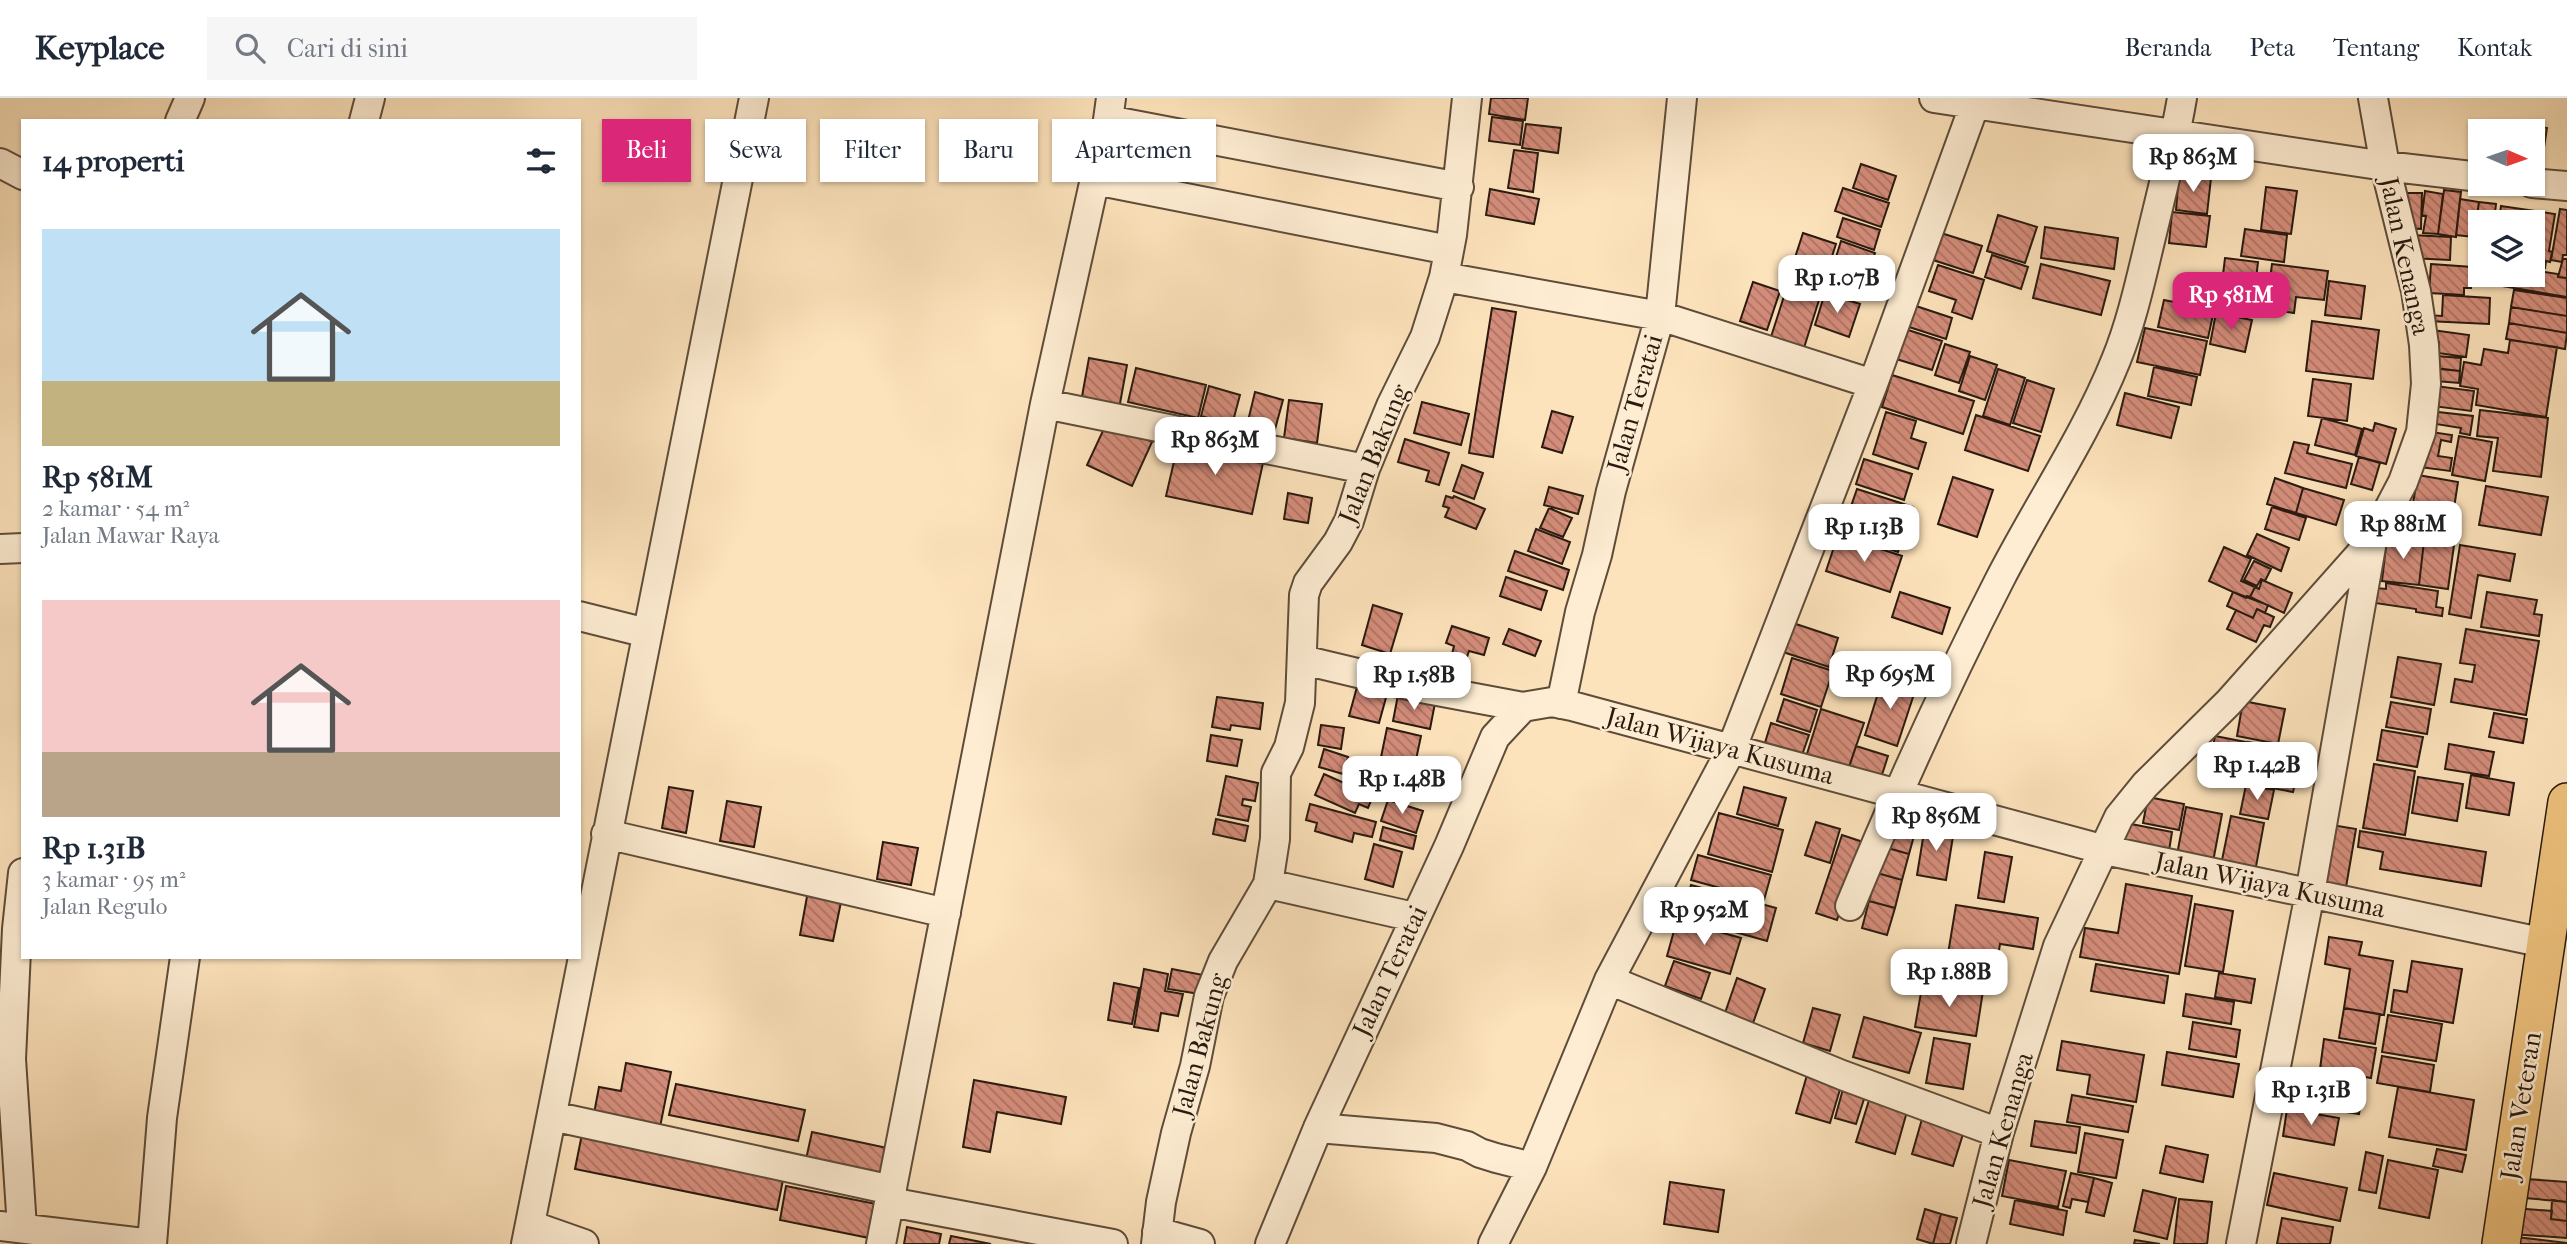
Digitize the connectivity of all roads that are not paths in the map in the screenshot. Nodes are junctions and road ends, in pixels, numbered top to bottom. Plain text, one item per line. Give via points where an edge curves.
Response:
1 (190, 98) edge
2 (370, 98) edge
3 (754, 98) edge
4 (1467, 98) edge
5 (1682, 98) edge
6 (1934, 98) edge
7 (2182, 98) edge
8 (2374, 98) edge
9 (1976, 101) edge
10 (1110, 109) edge
11 (181, 119) edge
12 (365, 119) edge
13 (2176, 134) junction
14 (0, 163) edge
15 (2385, 166) junction
16 (21, 174) edge
17 (2468, 176) edge
18 (1095, 182) edge
19 (1105, 182) edge
20 (2545, 184) edge
21 (2567, 186) edge
22 (1459, 187) junction
23 (1449, 250) junction
24 (1444, 277) junction
25 (1660, 316) junction
26 (1872, 384) junction
27 (1045, 404) junction
28 (1365, 469) junction
29 (2372, 541) junction
30 (21, 548) edge
31 (0, 549) edge
32 (581, 616) edge
33 (647, 633) junction
34 (1303, 660) junction
35 (1561, 704) junction
36 (1523, 707) junction
37 (1731, 750) junction
38 (1897, 794) junction
39 (2567, 802) edge
40 (606, 834) junction
41 (2105, 850) junction
42 (21, 884) edge
43 (1268, 884) junction
44 (2310, 893) junction
45 (1850, 906) dead end
46 (946, 913) junction
47 (1414, 917) junction
48 (13, 929) edge
49 (2545, 943) junction
50 (185, 959) edge
51 (1609, 980) junction
52 (552, 1116) junction
53 (1318, 1128) junction
54 (1999, 1133) junction
55 (1532, 1167) junction
56 (887, 1214) edge
57 (11, 1227) edge
58 (528, 1235) edge
59 (1157, 1238) edge
60 (152, 1244) edge
61 (584, 1244) edge
62 (1002, 1244) edge
63 (1113, 1244) edge
64 (1200, 1244) edge
65 (1270, 1244) edge
66 (1493, 1244) edge
67 (1971, 1244) edge
68 (2241, 1244) edge
69 (2501, 1244) edge

1 - 11 street
2 - 12 street
3 - 33 street
4 - 22 street, Jalan Bakung
5 - 25 street, Jalan Teratai
6 - 9 street
7 - 13 street
8 - 15 street, Jalan Kenanga
9 - 13 street
9 - 26 street
10 - 22 street
13 - 15 street
13 - 38 street via 2117,358 2078,440 2001,578
14 - 16 street
15 - 17 street
15 - 29 street, Jalan Kenanga via 2416,291 2426,384 2421,432 2403,482
18 - 27 street
19 - 23 street
20 - 21 street
22 - 23 street, Jalan Bakung
23 - 24 street, Jalan Bakung
24 - 25 street
24 - 28 street, Jalan Bakung via 1425,337
25 - 26 street
25 - 35 street, Jalan Teratai via 1580,612
26 - 37 street
27 - 28 street
27 - 46 street
28 - 34 street, Jalan Bakung via 1349,522 1304,595
29 - 41 street, Jalan Kenanga via 2229,702 2145,785 2119,817
29 - 44 street
30 - 31 street
32 - 33 street
33 - 40 street
34 - 36 street, Jalan Wijaya Kusuma
34 - 43 street, Jalan Bakung via 1296,724 1276,773 1275,839
35 - 36 street, Jalan Wijaya Kusuma
35 - 37 street, Jalan Wijaya Kusuma
36 - 47 street, Jalan Teratai via 1495,737
37 - 38 street, Jalan Wijaya Kusuma
37 - 51 street
38 - 41 street, Jalan Wijaya Kusuma
38 - 45 street
39 - 49 main road, Jalan Veteran
40 - 46 street
40 - 52 street
41 - 44 street, Jalan Wijaya Kusuma
41 - 54 street, Jalan Kenanga via 2058,946
42 - 48 street
43 - 47 street
43 - 59 street, Jalan Bakung via 1223,961 1209,996 1160,1202
44 - 49 street, Jalan Wijaya Kusuma
44 - 68 street
46 - 56 street
47 - 53 street, Jalan Teratai
48 - 57 street
49 - 69 main road, Jalan Veteran
50 - 60 street via 162,1118
51 - 54 street
51 - 55 street
52 - 56 street
52 - 58 street
53 - 55 street via 1436,1139
53 - 65 street, Jalan Teratai
54 - 67 street, Jalan Kenanga
55 - 66 street
56 - 62 street
56 - 63 street
57 - 60 street
58 - 61 street
59 - 64 street

